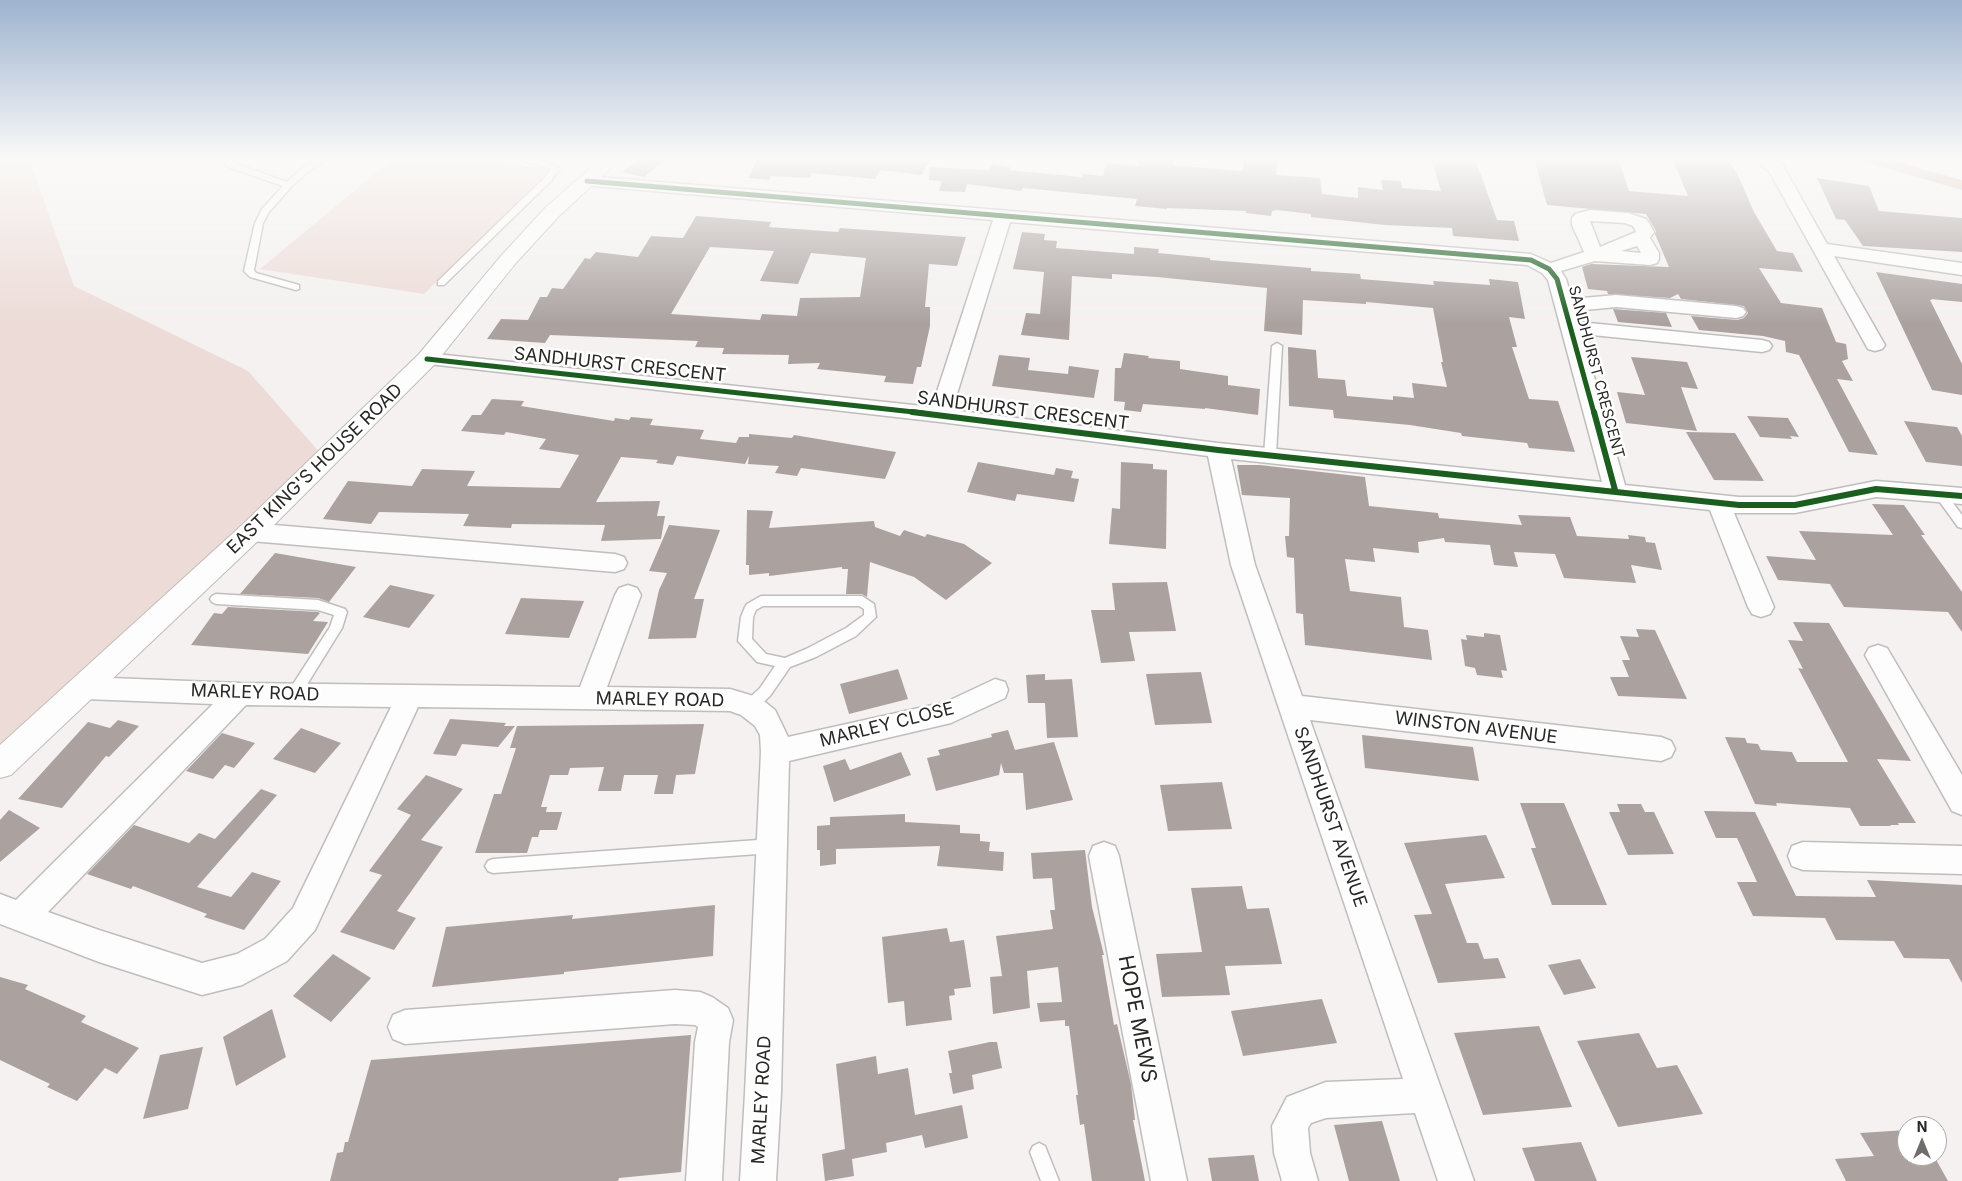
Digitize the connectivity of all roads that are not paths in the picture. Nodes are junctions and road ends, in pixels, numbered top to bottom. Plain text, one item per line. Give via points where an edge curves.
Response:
1 (264, 213) edge
2 (513, 213) edge
3 (551, 213) edge
4 (969, 213) edge
5 (1801, 213) edge
6 (1003, 216) junction
7 (1820, 248) junction
8 (1594, 255) junction
9 (1549, 269) junction
10 (1962, 269) edge
11 (441, 282) dead end
12 (296, 288) dead end
13 (1564, 306) junction
14 (1736, 312) dead end
15 (1572, 327) junction
16 (1875, 345) dead end
17 (1277, 346) dead end
18 (1762, 346) dead end
19 (427, 359) junction
20 (940, 415) junction
21 (1218, 450) junction
22 (1270, 454) junction
23 (1615, 490) junction
24 (1940, 494) junction
25 (1962, 496) edge
26 (1718, 502) junction
27 (1962, 524) edge
28 (251, 532) junction
29 (615, 563) dead end
30 (628, 595) dead end
31 (216, 599) dead end
32 (1760, 607) dead end
33 (1878, 655) dead end
34 (785, 663) junction
35 (85, 688) junction
36 (995, 690) dead end
37 (240, 694) junction
38 (293, 695) junction
39 (409, 697) junction
40 (589, 699) junction
41 (750, 706) junction
42 (1292, 706) junction
43 (1661, 750) dead end
44 (775, 752) junction
45 (0, 764) edge
46 (1962, 802) edge
47 (772, 846) junction
48 (1104, 856) dead end
49 (1803, 856) dead end
50 (1962, 860) edge
51 (493, 866) dead end
52 (11, 913) edge
53 (405, 1027) dead end
54 (1426, 1095) junction
55 (1039, 1152) dead end
56 (704, 1181) edge
57 (758, 1181) edge
58 (1050, 1181) edge
59 (1169, 1181) edge
60 (1300, 1181) edge
61 (1456, 1181) edge

1 - 12 lane via 249,271
2 - 11 lane
3 - 19 main road, EAST KING'S HOUSE ROAD
4 - 6 street, SANDHURST CRESCENT
5 - 7 street
6 - 9 street, SANDHURST CRESCENT via 1531,260
6 - 20 street
7 - 10 street
7 - 16 street
8 - 8 street via 1650,259 1641,238 1645,232 1640,222 1590,215 1581,218
8 - 9 street
9 - 13 street, SANDHURST CRESCENT via 1558,278
13 - 14 street via 1616,301
13 - 15 street, SANDHURST CRESCENT
15 - 18 street
15 - 23 street, SANDHURST CRESCENT
17 - 22 lane
19 - 20 street, SANDHURST CRESCENT
19 - 28 main road, EAST KING'S HOUSE ROAD
20 - 21 street, SANDHURST CRESCENT
21 - 22 street, SANDHURST CRESCENT
21 - 42 street, SANDHURST AVENUE via 1243,565
22 - 23 street, SANDHURST CRESCENT
23 - 26 street, SANDHURST CRESCENT
24 - 25 street, SANDHURST CRESCENT
24 - 26 street, SANDHURST CRESCENT via 1876,489 1795,505
24 - 27 lane
26 - 32 street
28 - 29 street
28 - 35 main road, EAST KING'S HOUSE ROAD
30 - 40 street
31 - 38 lane via 318,605 341,612 336,628
33 - 46 street
34 - 34 lane via 851,632 870,616 870,607 862,601 761,601 751,607 745,641 762,658
34 - 41 lane via 765,692
35 - 37 street, MARLEY ROAD
35 - 45 main road, EAST KING'S HOUSE ROAD
36 - 44 street, MARLEY CLOSE via 951,712
37 - 38 street, MARLEY ROAD
37 - 52 street
38 - 39 street, MARLEY ROAD
39 - 40 street, MARLEY ROAD
39 - 52 street via 304,919 276,950 242,969 202,979
40 - 41 street, MARLEY ROAD via 730,700
41 - 44 street, MARLEY ROAD via 765,718 774,734
42 - 43 street, WINSTON AVENUE
42 - 54 street, SANDHURST AVENUE
44 - 47 street, MARLEY ROAD
47 - 51 lane
47 - 57 street, MARLEY ROAD
48 - 59 street, HOPE MEWS
49 - 50 street
53 - 56 street via 675,1007 700,1009 716,1020
54 - 60 street via 1326,1100 1300,1109 1290,1126 1292,1153
54 - 61 street, SANDHURST AVENUE
55 - 58 lane

